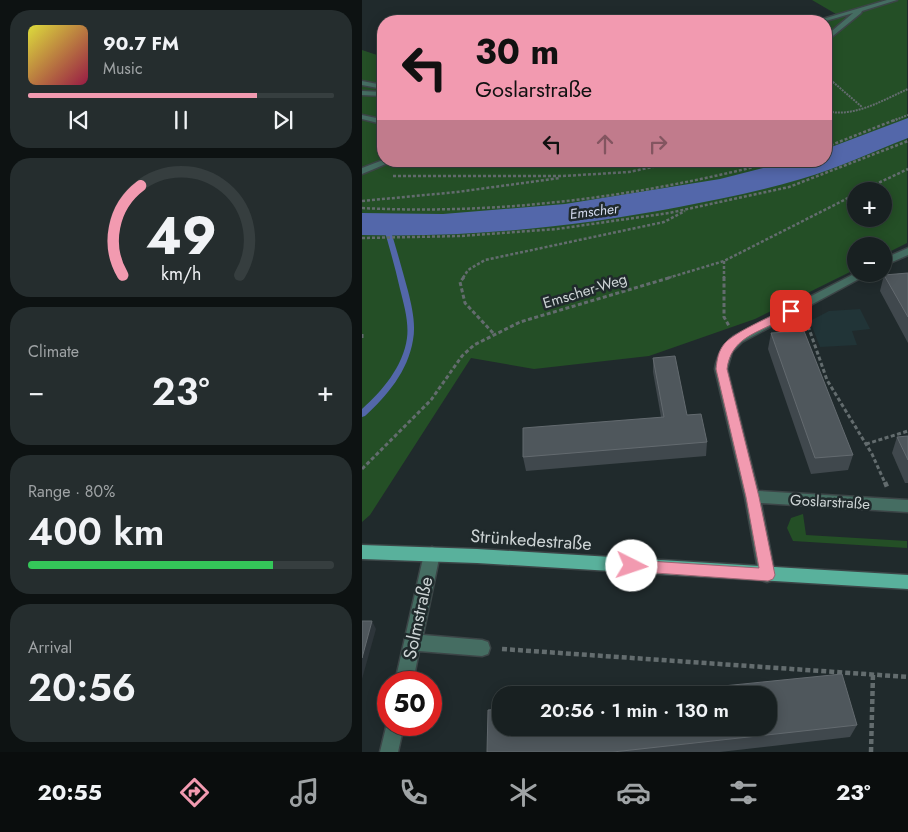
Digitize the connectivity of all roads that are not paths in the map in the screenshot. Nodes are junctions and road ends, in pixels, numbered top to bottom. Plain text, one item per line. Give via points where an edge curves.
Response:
1 (894, 0) edge
2 (862, 9) junction
3 (832, 17) edge
4 (832, 34) edge
5 (362, 84) edge
6 (377, 86) edge
7 (362, 94) edge
8 (377, 94) edge
9 (362, 117) edge
10 (377, 121) edge
11 (377, 165) edge
12 (362, 171) edge
13 (908, 251) edge
14 (892, 259) edge
15 (848, 282) edge
16 (752, 497) junction
17 (901, 506) edge
18 (362, 552) edge
19 (432, 554) junction
20 (768, 575) junction
21 (908, 582) edge
22 (413, 642) junction
23 (482, 648) road end
24 (406, 671) edge
25 (393, 736) edge
26 (389, 752) edge

1 - 2 street
2 - 3 street
2 - 4 street
5 - 6 street
7 - 8 street
9 - 10 street
11 - 12 street
13 - 14 street
15 - 16 street via 738,339 728,346 723,356 721,369
16 - 17 street, Goslarstraße
16 - 20 street
18 - 19 main road, Strünkedestraße
19 - 20 main road, Strünkedestraße
19 - 22 street, Solmstraße
20 - 21 main road, Strünkedestraße
22 - 23 street
22 - 24 street, Solmstraße
25 - 26 street

